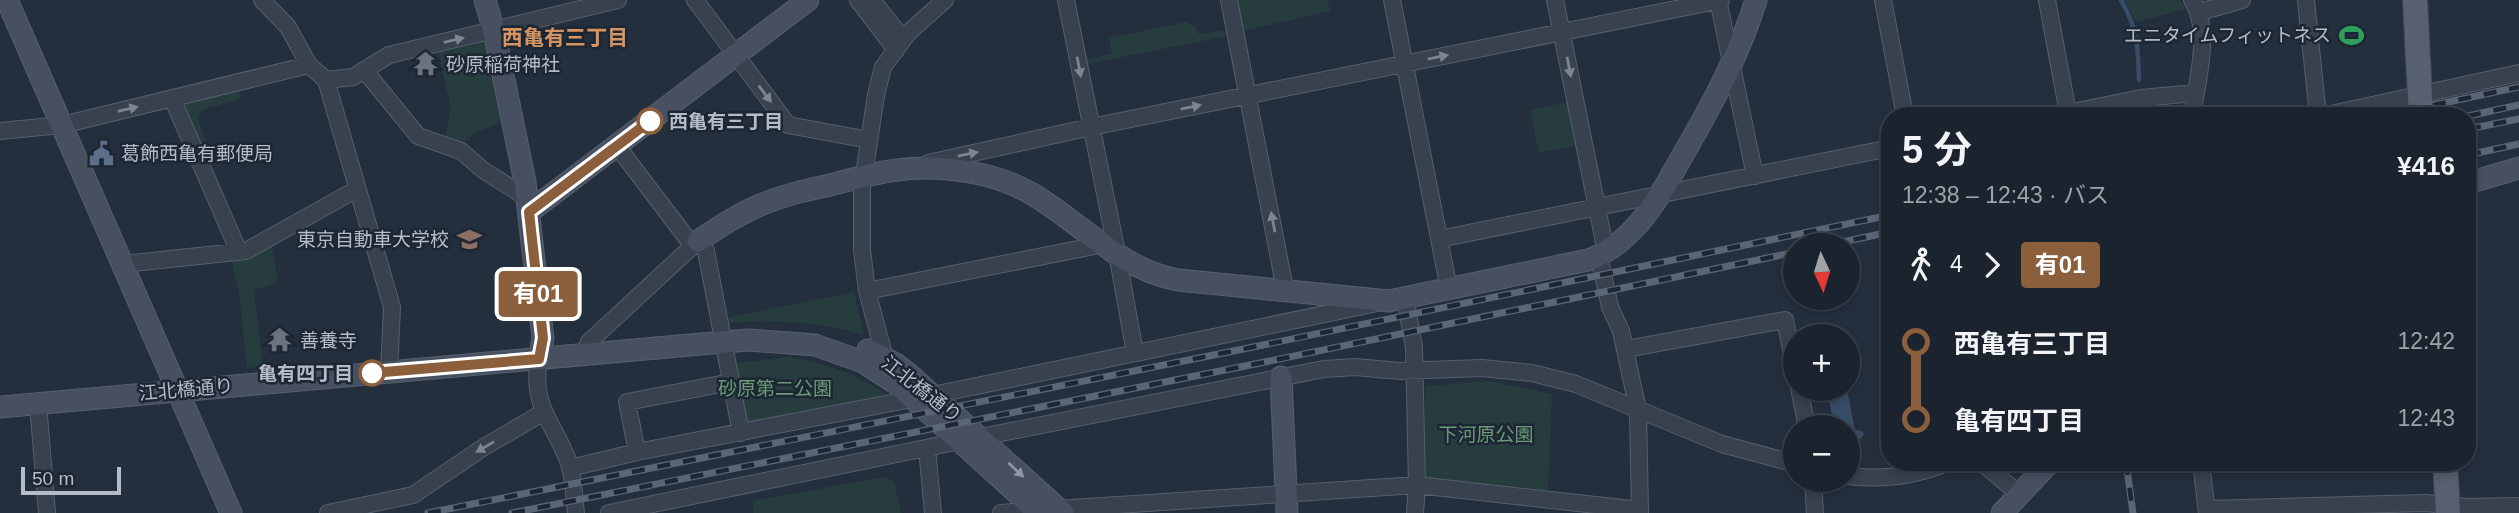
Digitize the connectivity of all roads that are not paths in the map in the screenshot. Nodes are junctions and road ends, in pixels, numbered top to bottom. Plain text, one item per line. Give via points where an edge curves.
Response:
1 (7, 0) edge
2 (262, 0) edge
3 (485, 0) edge
4 (618, 0) edge
5 (695, 0) edge
6 (808, 0) edge
7 (858, 0) edge
8 (872, 0) edge
9 (945, 0) edge
10 (1066, 0) edge
11 (1229, 0) edge
12 (1392, 0) edge
13 (1555, 0) edge
14 (1719, 0) edge
15 (1756, 0) edge
16 (1883, 0) edge
17 (2047, 0) edge
18 (2242, 0) edge
19 (2306, 0) edge
20 (2415, 0) edge
21 (2196, 6) edge
22 (494, 31) junction
23 (1562, 33) junction
24 (899, 45) junction
25 (736, 55) junction
26 (1404, 64) junction
27 (309, 65) junction
28 (1732, 65) junction
29 (364, 73) junction
30 (2519, 73) edge
31 (326, 80) junction
32 (2195, 93) junction
33 (1248, 96) junction
34 (172, 98) junction
35 (2421, 104) edge
36 (1903, 107) edge
37 (2060, 107) edge
38 (2094, 107) edge
39 (2193, 107) edge
40 (2319, 107) edge
41 (2366, 107) edge
42 (62, 125) junction
43 (1091, 127) junction
44 (0, 131) edge
45 (869, 140) junction
46 (617, 146) junction
47 (1881, 150) edge
48 (2519, 168) edge
49 (902, 169) junction
50 (1755, 176) junction
51 (864, 177) junction
52 (2476, 181) edge
53 (357, 189) junction
54 (1659, 195) junction
55 (528, 205) junction
56 (1597, 206) junction
57 (1439, 239) junction
58 (695, 243) junction
59 (1110, 248) junction
60 (239, 252) junction
61 (1602, 254) junction
62 (123, 264) junction
63 (1285, 289) junction
64 (1449, 289) junction
65 (867, 291) junction
66 (1397, 299) junction
67 (1786, 324) edge
68 (750, 340) junction
69 (723, 342) junction
70 (1626, 349) junction
71 (1135, 353) junction
72 (584, 355) junction
73 (885, 358) junction
74 (539, 359) junction
75 (389, 371) junction
76 (1414, 371) junction
77 (1282, 377) junction
78 (731, 382) junction
79 (177, 390) junction
80 (933, 395) junction
81 (912, 399) junction
82 (38, 404) junction
83 (0, 407) edge
84 (1638, 410) junction
85 (544, 412) junction
86 (741, 433) junction
87 (970, 439) junction
88 (927, 448) junction
89 (637, 452) junction
90 (1783, 461) edge
91 (570, 468) junction
92 (1927, 471) edge
93 (1992, 471) edge
94 (2041, 471) edge
95 (2202, 471) edge
96 (2446, 471) edge
97 (1860, 477) edge
98 (1417, 485) junction
99 (1814, 492) edge
100 (2018, 493) junction
101 (1286, 503) edge
102 (2519, 506) edge
103 (2448, 508) edge
104 (1049, 511) edge
105 (1640, 511) edge
106 (2207, 511) edge
107 (47, 513) edge
108 (231, 513) edge
109 (328, 513) edge
110 (576, 513) edge
111 (608, 513) edge
112 (933, 513) edge
113 (1001, 513) edge
114 (1415, 513) edge
115 (1815, 513) edge
116 (2002, 513) edge

1 - 42 street
2 - 27 street via 288,26
3 - 22 street
4 - 22 street
5 - 25 street
6 - 25 street
7 - 24 street
8 - 24 street
9 - 24 street
10 -> 43 street
11 - 33 street
12 - 26 street
13 - 23 street
14 - 23 street
14 - 28 street
15 - 28 street
16 - 36 street
17 - 37 street
18 - 21 street
19 - 40 street
20 - 35 main road
21 - 32 street via 2201,65
29 -> 22 street via 389,55
22 - 55 street
26 -> 23 street
23 -> 56 street
24 - 45 street via 883,68
25 -> 45 street via 788,125
25 - 46 street
26 - 33 street
26 - 57 street
27 - 31 street
27 - 34 street
28 - 50 street
28 - 54 street
29 - 31 street
29 - 55 street via 418,136 461,151
30 - 35 street
31 - 53 street
32 - 38 street
32 - 39 street
43 -> 33 street
63 -> 33 street
42 -> 34 street
34 - 60 street
35 - 41 street via 2402,100
42 - 44 street
42 - 62 street
49 -> 43 street
43 - 59 street
45 - 51 street
46 - 55 street
46 - 58 street
47 - 50 street
48 - 52 street
49 - 51 street
49 - 59 street via 999,178 1033,195
50 - 54 street
51 - 58 street via 764,203
51 - 65 street via 862,250
53 - 60 street
53 - 75 street via 392,307
54 - 56 street
54 - 61 street via 1630,233
55 - 74 street via 543,338
56 - 57 street
56 - 61 street
57 - 64 street
58 - 69 street via 706,251
58 - 72 street via 589,342
59 - 63 street via 1164,277
59 - 65 street
59 - 71 street
60 - 62 street
61 - 64 street
61 - 70 street via 1609,307
62 - 79 street
63 - 66 street
64 - 66 street
65 - 73 street
66 - 71 street
66 - 76 street via 1414,347
67 - 70 street via 1785,320
68 - 69 street, 江北橋通り
68 - 73 street, 江北橋通り via 804,334 852,344
68 - 81 street, 江北橋通り via 836,351 881,372
69 - 72 street, 江北橋通り
69 - 78 street
70 - 84 street
71 - 80 street
72 - 74 street, 江北橋通り
73 - 80 street, 江北橋通り
74 - 75 street, 江北橋通り
74 - 85 street via 536,383
75 - 79 street, 江北橋通り
76 - 77 street via 1324,369
76 - 84 street via 1482,368 1532,373 1576,384
76 - 98 street
77 - 87 street
77 - 101 street
78 - 86 street
78 - 89 street via 627,402
79 - 82 street, 江北橋通り
79 - 108 street
80 - 87 street, 江北橋通り
81 - 86 street
81 - 87 street, 江北橋通り
82 - 83 street, 江北橋通り
82 - 107 street
84 - 90 street via 1721,444
84 - 105 street
85 - 91 street
85 -> 109 street via 413,495
86 - 89 street
87 - 88 street
87 - 104 street, 江北橋通り
88 - 111 street
88 - 112 street
89 - 91 street
91 - 110 street
92 - 97 street
93 - 100 street
94 - 100 street
95 - 106 street
96 - 103 main road
98 - 101 street
98 - 105 street
98 - 114 street
99 - 115 street
100 - 116 street
101 - 104 street
102 - 103 street
103 - 106 street
104 - 113 street

